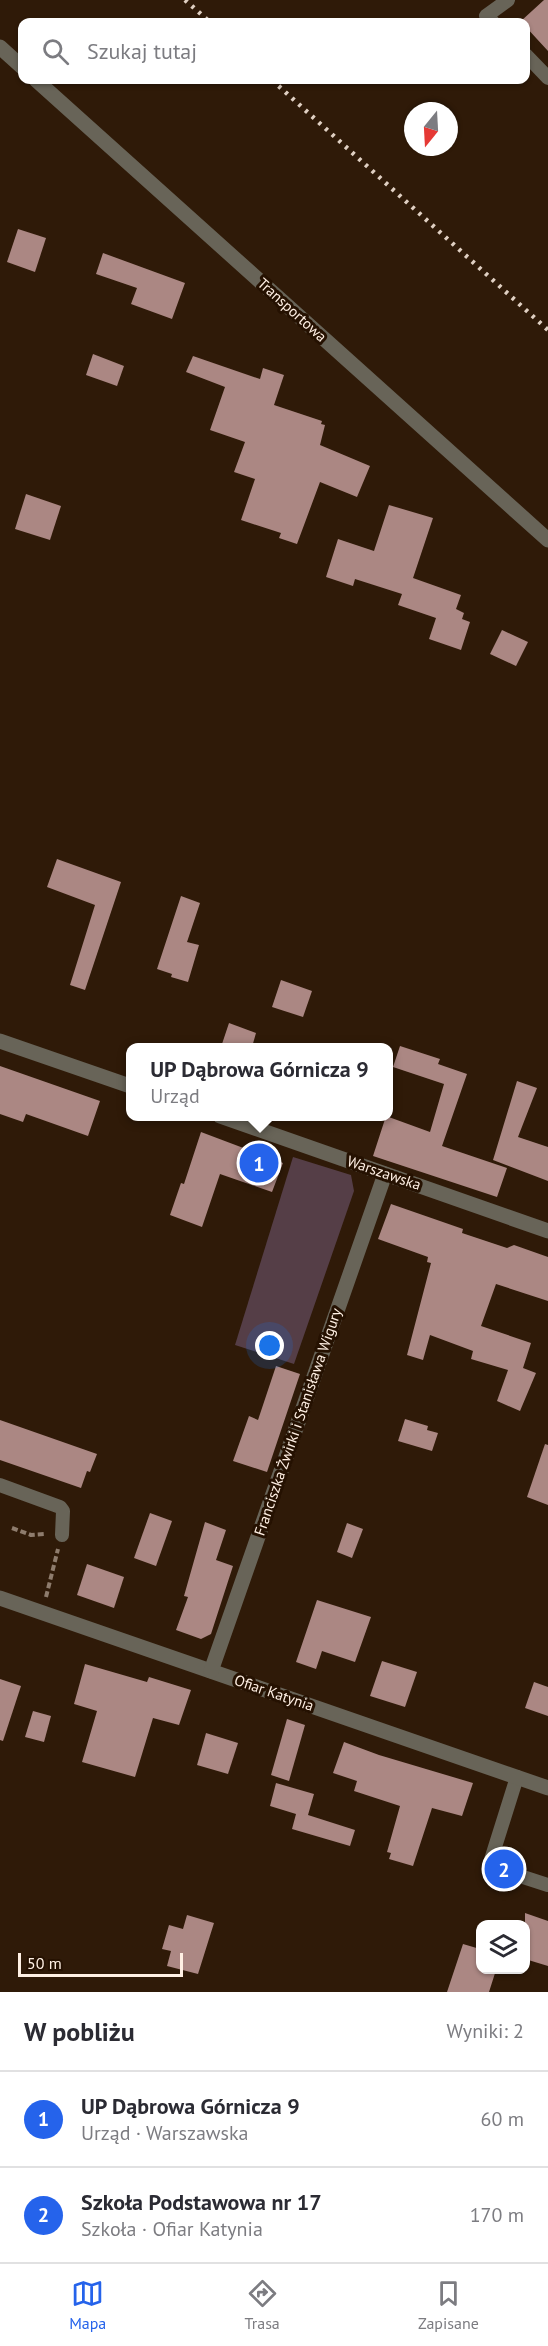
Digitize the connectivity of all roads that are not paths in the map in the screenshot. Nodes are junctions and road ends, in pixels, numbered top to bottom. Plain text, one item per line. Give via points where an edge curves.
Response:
1 (508, 0) edge
2 (488, 18) edge
3 (0, 47) edge
4 (530, 60) edge
5 (18, 63) edge
6 (548, 78) edge
7 (40, 84) edge
8 (548, 540) edge
9 (0, 1041) edge
10 (126, 1085) edge
11 (234, 1121) edge
12 (386, 1174) junction
13 (548, 1231) edge
14 (0, 1485) edge
15 (62, 1535) road end
16 (0, 1598) edge
17 (211, 1671) junction
18 (517, 1777) junction
19 (548, 1788) edge
20 (548, 1885) edge

1 - 2 lane via 486,16
3 - 5 street
4 - 6 lane
7 - 8 street, Transportowa
9 - 10 street
11 - 12 street, Warszawska
12 - 13 street, Warszawska
12 - 17 street, Franciszka Żwirki i Stanisława Wigury
14 - 15 lane via 60,1507
16 - 17 street, Ofiar Katynia
17 - 18 street, Ofiar Katynia
18 - 19 street, Ofiar Katynia
18 - 20 lane via 489,1866

